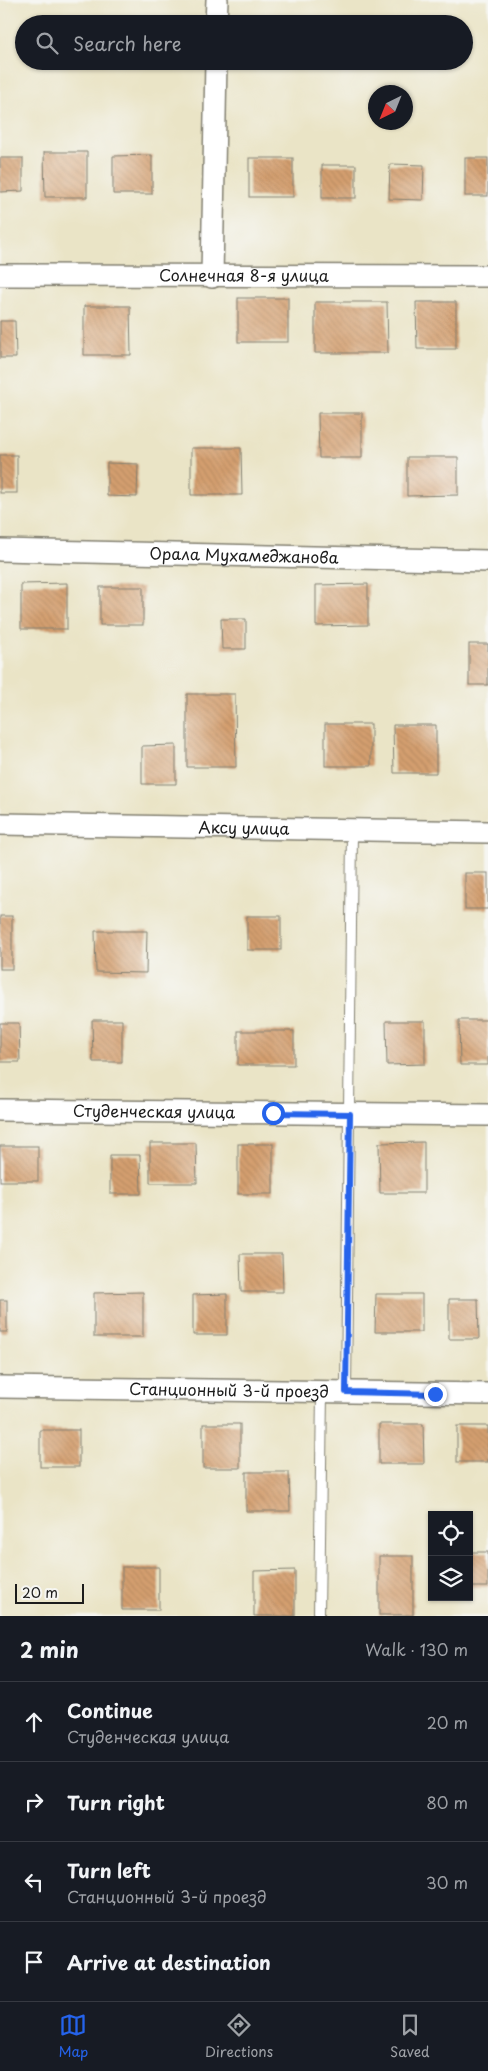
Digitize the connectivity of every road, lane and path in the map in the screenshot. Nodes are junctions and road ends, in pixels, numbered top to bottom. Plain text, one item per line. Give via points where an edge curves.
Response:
1 (217, 0) edge
2 (216, 15) edge
3 (216, 70) edge
4 (0, 275) edge
5 (488, 276) edge
6 (212, 277) junction
7 (0, 550) edge
8 (488, 561) edge
9 (0, 824) edge
10 (352, 830) junction
11 (488, 832) edge
12 (0, 1110) edge
13 (350, 1114) junction
14 (488, 1115) edge
15 (0, 1387) edge
16 (322, 1392) junction
17 (346, 1392) junction
18 (488, 1394) edge
19 (319, 1616) edge

1 - 2 street
3 - 6 street
4 - 6 street, Солнечная 8-я улица
5 - 6 street, Солнечная 8-я улица
7 - 8 street, Орала Мухамеджанова
9 - 10 street, Аксу улица
10 - 11 street, Аксу улица
10 - 13 lane
12 - 13 street, Студенческая улица
13 - 14 street, Студенческая улица
13 - 17 lane
15 - 16 street, Станционный 3-й проезд
16 - 17 street, Станционный 3-й проезд
16 - 19 lane
17 - 18 street, Станционный 3-й проезд

